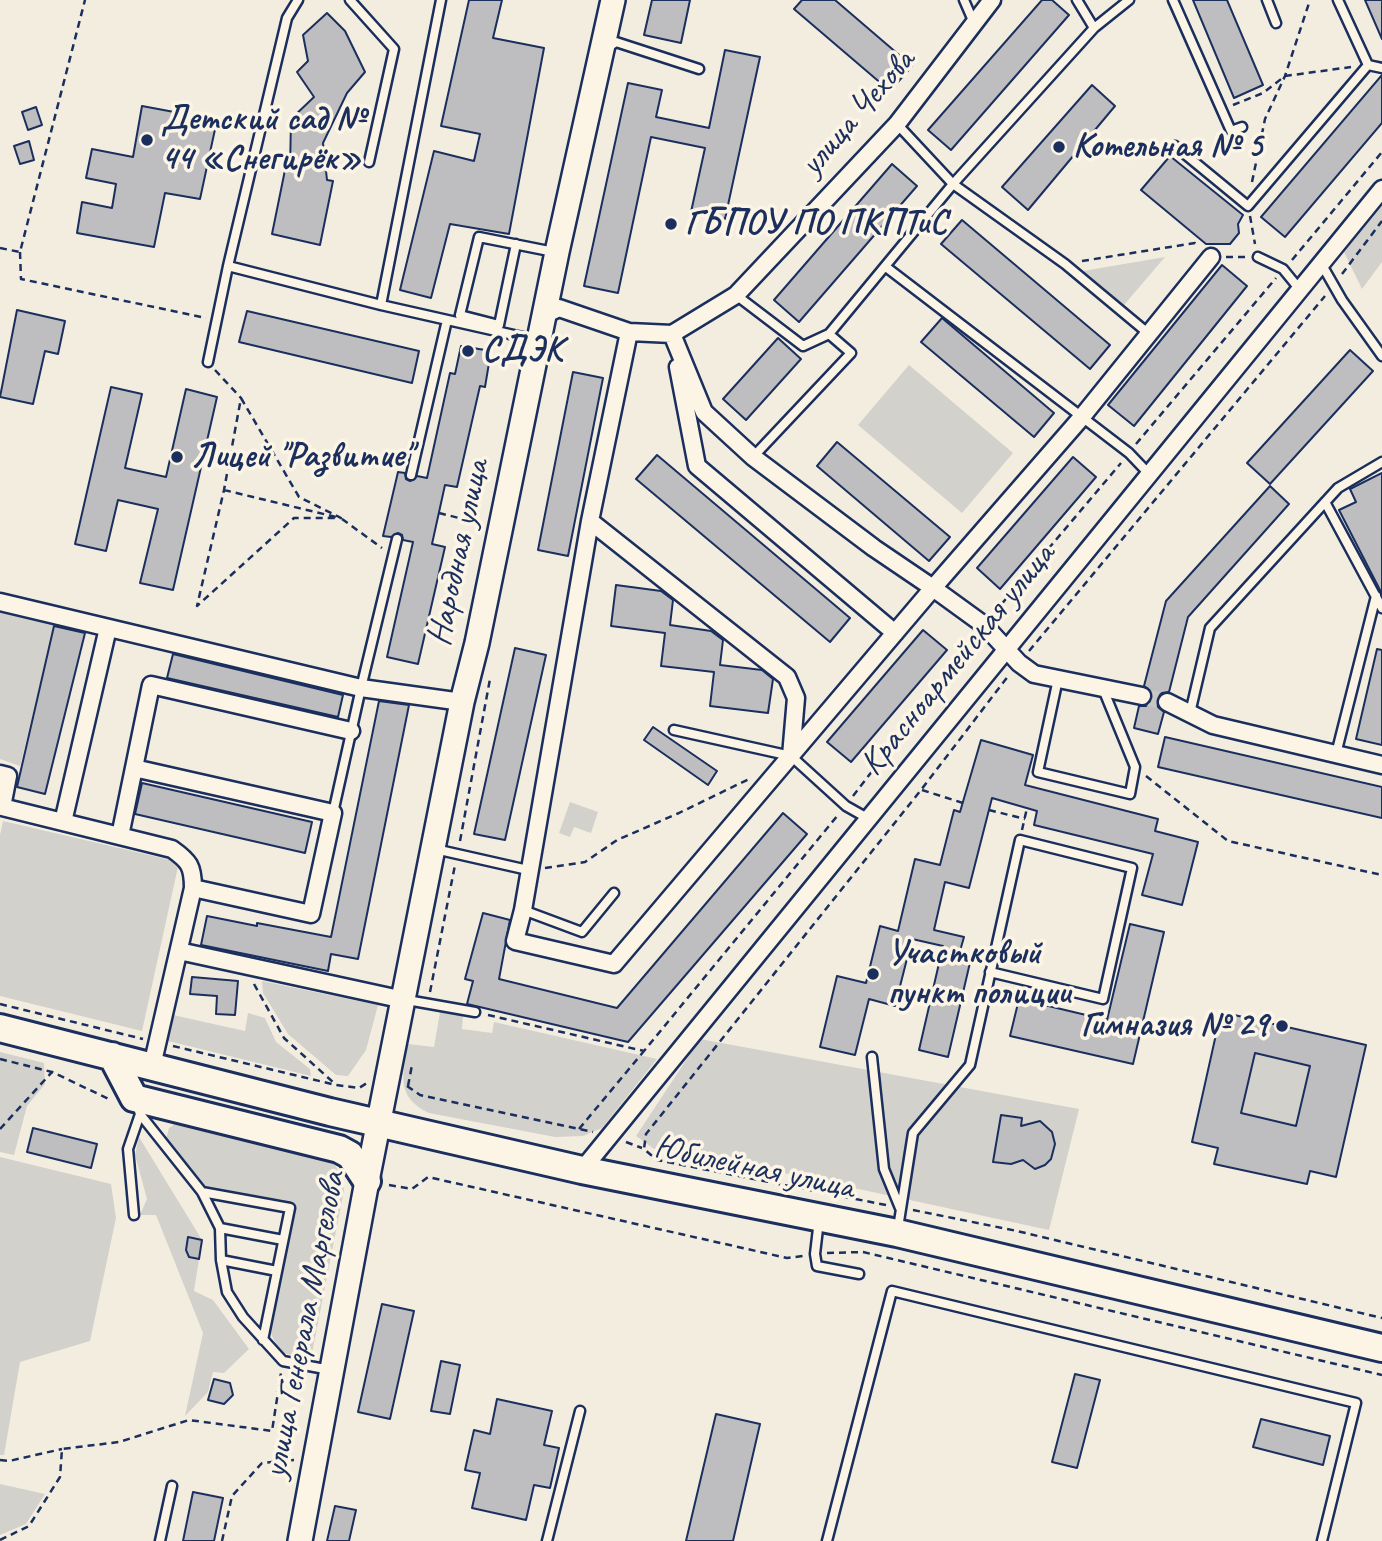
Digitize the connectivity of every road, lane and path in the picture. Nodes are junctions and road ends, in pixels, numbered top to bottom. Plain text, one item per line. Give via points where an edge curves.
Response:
1 (85, 0) edge
2 (298, 0) edge
3 (350, 0) edge
4 (442, 0) edge
5 (613, 0) edge
6 (964, 0) edge
7 (992, 0) edge
8 (1077, 0) edge
9 (1129, 0) edge
10 (1173, 0) edge
11 (1267, 0) edge
12 (1310, 0) edge
13 (1338, 0) edge
14 (974, 23) junction
15 (1276, 23) dead end
16 (1094, 28) junction
17 (602, 50) junction
18 (1368, 65) junction
19 (1382, 68) edge
20 (699, 69) dead end
21 (1286, 76) junction
22 (1218, 100) junction
23 (897, 124) junction
24 (1242, 127) dead end
25 (1175, 146) dead end
26 (1382, 152) edge
27 (369, 162) dead end
28 (953, 184) junction
29 (1382, 189) edge
30 (1248, 206) junction
31 (1382, 221) edge
32 (516, 244) junction
33 (0, 248) edge
34 (20, 252) junction
35 (557, 252) junction
36 (1211, 257) junction
37 (1258, 257) junction
38 (1065, 264) junction
39 (1322, 265) junction
40 (228, 266) junction
41 (886, 267) junction
42 (1283, 269) junction
43 (1334, 286) junction
44 (1301, 290) junction
45 (736, 295) junction
46 (381, 305) junction
47 (544, 315) junction
48 (216, 320) junction
49 (447, 320) junction
50 (629, 332) junction
51 (672, 334) junction
52 (829, 334) junction
53 (1149, 334) junction
54 (539, 340) junction
55 (1382, 356) edge
56 (208, 362) joint
57 (241, 398) junction
58 (1081, 418) junction
59 (1129, 453) junction
60 (753, 457) junction
61 (1382, 462) edge
62 (411, 475) dead end
63 (1150, 475) junction
64 (224, 491) junction
65 (1325, 502) junction
66 (439, 513) dead end
67 (341, 518) junction
68 (590, 521) junction
69 (500, 528) junction
70 (397, 539) dead end
71 (393, 556) junction
72 (933, 588) junction
73 (1376, 596) junction
74 (0, 602) edge
75 (1382, 608) edge
76 (984, 625) junction
77 (108, 628) junction
78 (895, 633) junction
79 (1008, 649) junction
80 (1019, 663) junction
81 (1058, 679) junction
82 (360, 688) junction
83 (1103, 689) junction
84 (1142, 696) tunnel mouth
85 (462, 702) junction
86 (1167, 702) tunnel mouth
87 (1190, 713) junction
88 (674, 730) dead end
89 (351, 731) junction
90 (1336, 754) junction
91 (791, 756) junction
92 (1382, 765) edge
93 (1135, 767) junction
94 (134, 768) junction
95 (0, 774) edge
96 (751, 777) dead end
97 (921, 790) junction
98 (963, 803) dead end
99 (846, 806) junction
100 (1027, 808) dead end
101 (989, 810) dead end
102 (334, 813) junction
103 (869, 819) junction
104 (1025, 819) junction
105 (63, 822) junction
106 (120, 836) junction
107 (1020, 840) junction
108 (435, 849) junction
109 (528, 870) junction
110 (1382, 874) edge
111 (193, 888) junction
112 (614, 893) dead end
113 (523, 911) junction
114 (179, 951) junction
115 (246, 965) junction
116 (990, 972) junction
117 (404, 1000) junction
118 (0, 1003) edge
119 (475, 1012) joint
120 (0, 1028) edge
121 (644, 1051) junction
122 (155, 1054) junction
123 (112, 1056) junction
124 (872, 1057) dead end
125 (0, 1059) edge
126 (52, 1072) junction
127 (387, 1083) junction
128 (336, 1085) junction
129 (137, 1106) junction
130 (379, 1122) junction
131 (0, 1129) edge
132 (579, 1129) junction
133 (611, 1135) junction
134 (644, 1149) junction
135 (582, 1170) junction
136 (367, 1181) junction
137 (202, 1192) junction
138 (134, 1215) dead end
139 (820, 1217) junction
140 (899, 1220) junction
141 (220, 1228) junction
142 (283, 1240) junction
143 (815, 1254) junction
144 (221, 1259) junction
145 (277, 1271) junction
146 (859, 1274) dead end
147 (1382, 1318) edge
148 (263, 1340) junction
149 (1382, 1348) edge
150 (283, 1361) junction
151 (333, 1370) junction
152 (1382, 1375) edge
153 (580, 1411) dead end
154 (62, 1449) junction
155 (316, 1458) junction
156 (0, 1460) edge
157 (172, 1486) dead end
158 (0, 1539) edge
159 (160, 1541) edge
160 (222, 1541) edge
161 (300, 1541) edge
162 (547, 1541) edge
163 (827, 1541) edge
164 (1322, 1541) edge

1 - 34 path
2 - 40 lane via 287,18
3 - 27 lane via 394,49
4 - 46 lane
5 - 17 street, Народная улица
6 - 14 lane
7 - 14 street, улица Чехова
8 - 16 lane
9 - 16 lane
10 - 22 lane
11 - 15 lane
12 - 21 path
13 - 18 lane
14 - 23 street, улица Чехова
16 - 28 lane
17 - 20 lane via 616,43
17 - 35 street, Народная улица
18 - 19 lane
18 - 21 path
18 - 30 lane
21 - 22 path via 1263,93 1230,107
21 - 30 path via 1265,119
22 - 24 lane via 1231,131
23 - 28 lane
23 - 45 street, улица Чехова
25 - 30 lane
26 - 42 path
28 - 38 lane
28 - 41 lane
29 - 39 street, Красноармейская улица
30 - 37 path
31 - 43 path
32 - 32 lane via 479,237 460,315 499,325
32 - 35 lane
33 - 34 path
34 - 48 path via 20,279
35 - 47 street, Народная улица
36 - 37 path
36 - 38 path via 1195,243
36 - 53 street
37 - 42 lane
38 - 53 lane
39 - 43 lane
39 - 44 street, Красноармейская улица
40 - 46 lane
40 - 48 lane
41 - 52 lane
41 - 58 lane
42 - 44 lane
42 - 59 path
43 - 55 lane
43 - 80 path
44 - 63 street, Красноармейская улица
45 - 51 street, улица Чехова
45 - 52 lane via 803,345
46 - 49 lane
47 - 50 street via 559,308
47 - 54 street, Народная улица
48 - 56 lane
49 - 54 lane
49 - 62 lane
50 - 51 street
50 - 68 street
51 - 60 street via 704,412
51 - 78 street via 697,466
52 - 60 lane via 851,353
53 - 58 street
54 - 69 street, Народная улица
56 - 57 path
57 - 64 path
57 - 67 path via 299,497
58 - 59 lane
58 - 72 street
59 - 63 lane
59 - 76 path
60 - 72 street
61 - 65 lane via 1338,488
63 - 79 street, Красноармейская улица
64 - 67 path
64 - 67 path via 197,606 294,518
65 - 73 lane
65 - 87 lane via 1210,628
66 - 69 path
67 - 71 path
68 - 91 street via 787,677 796,698
68 - 109 street
69 - 85 street, Народная улица
70 - 71 lane
71 - 82 lane
72 - 76 street
72 - 78 street
73 - 75 lane
73 - 90 lane
74 - 77 street
76 - 79 street
76 - 99 path
77 - 82 street
77 - 105 street
78 - 91 street
79 - 80 street
79 - 103 street, Красноармейская улица
80 - 81 street via 1034,674
80 - 97 path
81 - 83 street
81 - 93 lane via 1038,772 1130,794
82 - 85 street
82 - 89 lane
83 - 84 street
83 - 93 lane
85 - 108 street, Народная улица
86 - 87 street
87 - 90 street via 1213,725
88 - 91 lane
89 - 94 street via 151,685
89 - 102 lane
90 - 92 street
91 - 99 lane
91 - 113 street via 614,964 515,941
93 - 110 path via 1228,841
94 - 102 street
94 - 106 street
95 - 105 street via 8,776 2,807
96 - 109 path via 617,840 585,862
97 - 98 path
97 - 134 path via 646,1134
99 - 103 lane
99 - 121 path
100 - 104 path
101 - 104 path
102 - 111 street via 311,914
103 - 133 street, Красноармейская улица
104 - 107 path
105 - 106 street
106 - 111 street via 180,854 188,860
107 - 116 lane
107 - 116 lane via 1132,868 1103,999
108 - 109 lane
108 - 117 street, Народная улица
109 - 113 street
111 - 114 street
112 - 113 lane via 582,932
114 - 115 street
114 - 122 street
115 - 117 street
115 - 128 path via 284,1038
116 - 140 lane via 970,1065 913,1133
117 - 119 lane
117 - 127 street, Народная улица
118 - 122 path
119 - 121 path
120 - 123 main road, Юбилейная улица
121 - 132 path
122 - 123 main road, Юбилейная улица
122 - 128 path
122 - 130 main road, Юбилейная улица
123 - 129 main road
124 - 140 lane via 884,1169
125 - 126 path
126 - 129 path
126 - 131 path
127 - 128 path via 373,1080 359,1088
127 - 130 street, Народная улица
127 - 132 path via 408,1086 420,1095
129 - 136 main road via 339,1149 350,1155
129 - 137 lane
129 - 138 lane via 128,1149
130 - 135 main road, Юбилейная улица
130 - 136 street, улица Генерала Маргелова
132 - 133 path
133 - 134 path
133 - 135 street, Красноармейская улица
134 - 140 path via 657,1160
135 - 139 main road, Юбилейная улица
136 - 143 path via 412,1189 428,1177 787,1258
136 - 151 street, улица Генерала Маргелова
137 - 141 lane
137 - 142 lane via 290,1208
139 - 140 main road, Юбилейная улица
139 - 143 lane
140 - 147 path via 1017,1231
140 - 149 main road, Юбилейная улица
141 - 142 lane
141 - 144 lane
142 - 145 lane
143 - 146 lane via 817,1266
143 - 152 path via 863,1252
144 - 145 lane
144 - 148 lane via 227,1292
145 - 148 lane
148 - 150 lane
150 - 151 lane
150 - 154 path via 272,1432 189,1420 119,1442
151 - 155 street, улица Генерала Маргелова
153 - 162 lane
154 - 156 path
154 - 158 path via 60,1476 29,1526
155 - 160 path via 262,1463 232,1496
155 - 161 street, улица Генерала Маргелова
157 - 159 lane
163 - 164 lane via 892,1291 1356,1403

